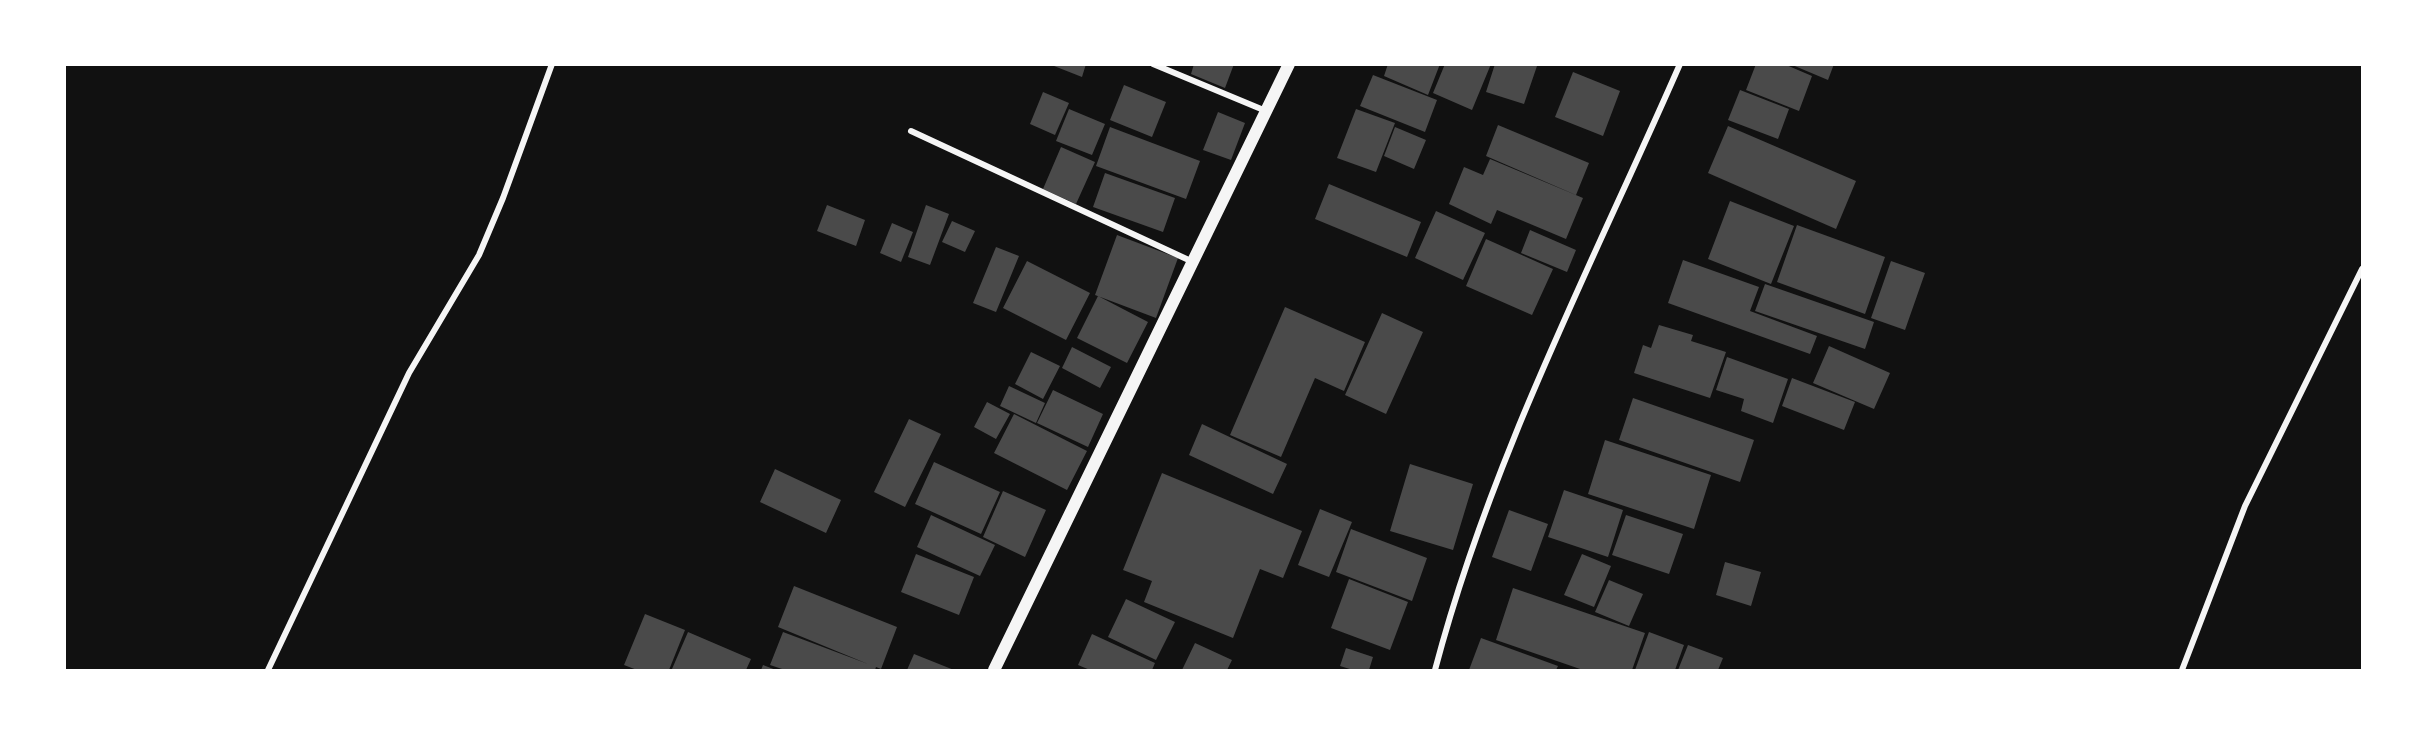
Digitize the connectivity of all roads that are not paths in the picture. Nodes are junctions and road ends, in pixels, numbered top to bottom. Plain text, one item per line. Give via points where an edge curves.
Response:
1 (552, 64) edge
2 (1153, 64) edge
3 (1289, 64) edge
4 (1680, 64) edge
5 (1266, 111) junction
6 (911, 131) dead end
7 (1193, 262) junction
8 (2362, 269) edge
9 (268, 670) edge
10 (994, 670) edge
11 (1435, 670) edge
12 (2182, 670) edge

1 - 9 street via 479,255 410,373
2 - 5 street
3 - 5 main road
4 - 11 street via 1516,433 1451,610
5 - 7 main road
6 - 7 street
7 - 10 main road
8 - 12 street via 2246,506

